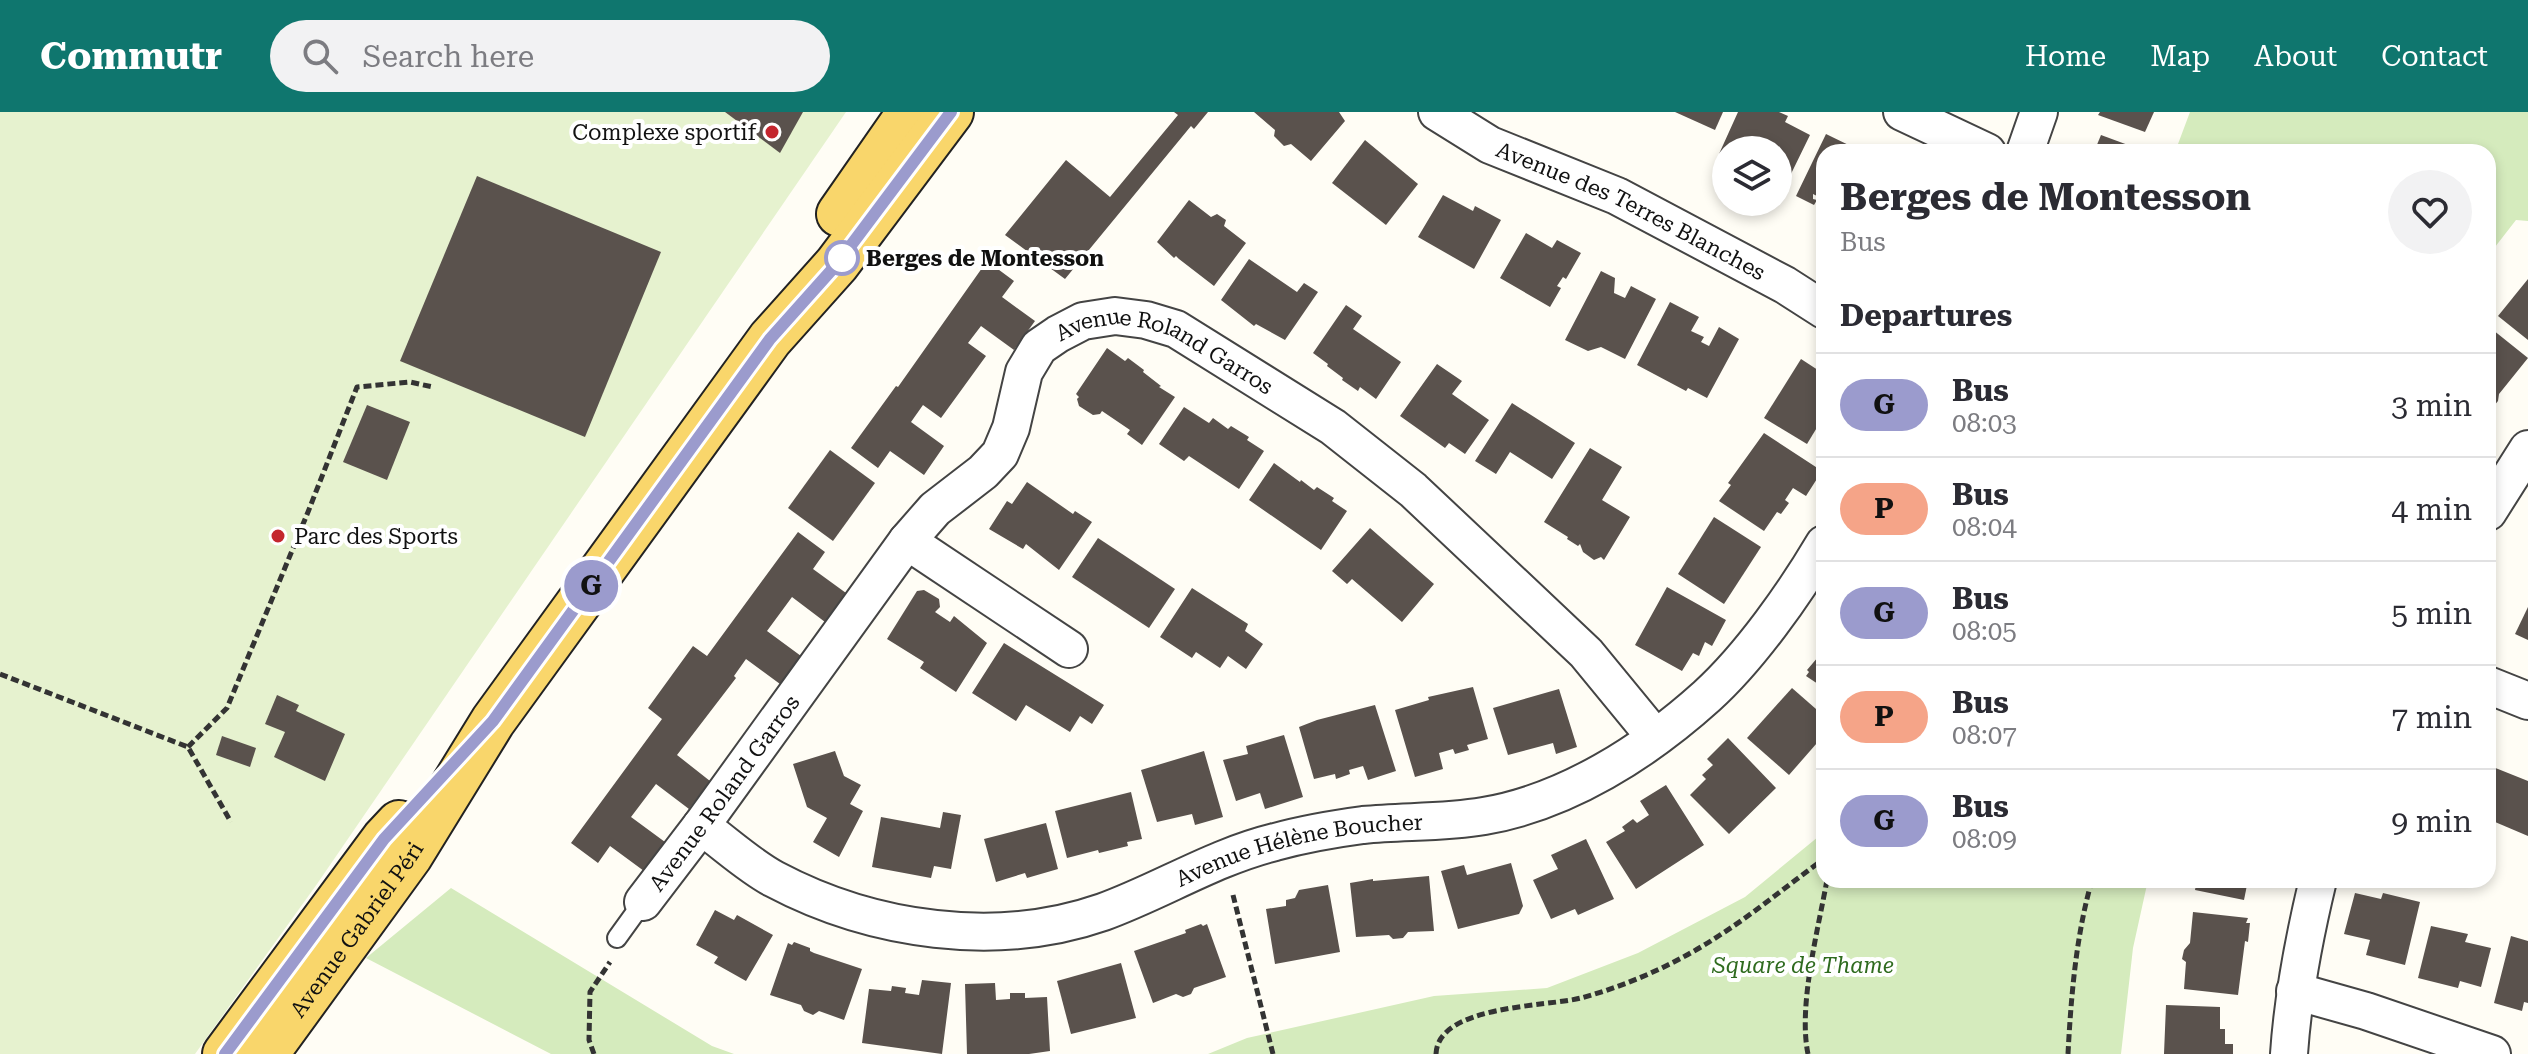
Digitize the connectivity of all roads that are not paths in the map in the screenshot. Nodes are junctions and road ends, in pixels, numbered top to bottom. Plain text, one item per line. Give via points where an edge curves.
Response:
1 (910, 112) edge
2 (951, 112) edge
3 (1437, 112) edge
4 (1902, 112) edge
5 (2039, 112) edge
6 (1970, 144) edge
7 (2028, 144) edge
8 (1816, 305) edge
9 (770, 339) junction
10 (2528, 449) edge
11 (2496, 499) edge
12 (907, 541) junction
13 (1816, 558) edge
14 (1069, 649) dead end
15 (2496, 688) edge
16 (2528, 701) edge
17 (493, 721) junction
18 (1655, 737) junction
19 (701, 826) junction
20 (2316, 888) edge
21 (643, 902) joint
22 (617, 938) road end
23 (301, 951) junction
24 (2295, 991) junction
25 (225, 1054) edge
26 (245, 1054) edge
27 (266, 1054) edge
28 (2289, 1054) edge
29 (2492, 1054) edge

1 - 9 main road, Avenue Gabriel Péri via 820,244
2 - 9 main road, Avenue Gabriel Péri via 837,264
3 - 8 street, Avenue des Terres Blanches via 1490,145 1617,196
4 - 6 street
5 - 7 street
9 - 17 main road, Avenue Gabriel Péri
10 - 11 street
12 - 14 street
12 - 18 street, Avenue Roland Garros via 935,509 1000,454 1024,372 1039,347 1083,321 1115,316 1146,320 1176,329 1333,427 1413,490 1586,653
12 - 19 street, Avenue Roland Garros
13 - 18 street, Avenue Hélène Boucher via 1760,637 1709,694
15 - 16 street
17 - 23 main road, Avenue Gabriel Péri via 384,839
17 - 27 main road, Avenue Gabriel Péri via 410,856
18 - 19 street, Avenue Hélène Boucher via 1548,798 1487,815 1364,825 1259,845 1102,912 1044,927 974,932 899,924 772,878
19 - 21 street, Avenue Roland Garros
20 - 24 street
21 - 22 lane
23 - 25 main road, Avenue Gabriel Péri
23 - 26 main road via 284,996
24 - 28 street
24 - 29 street

